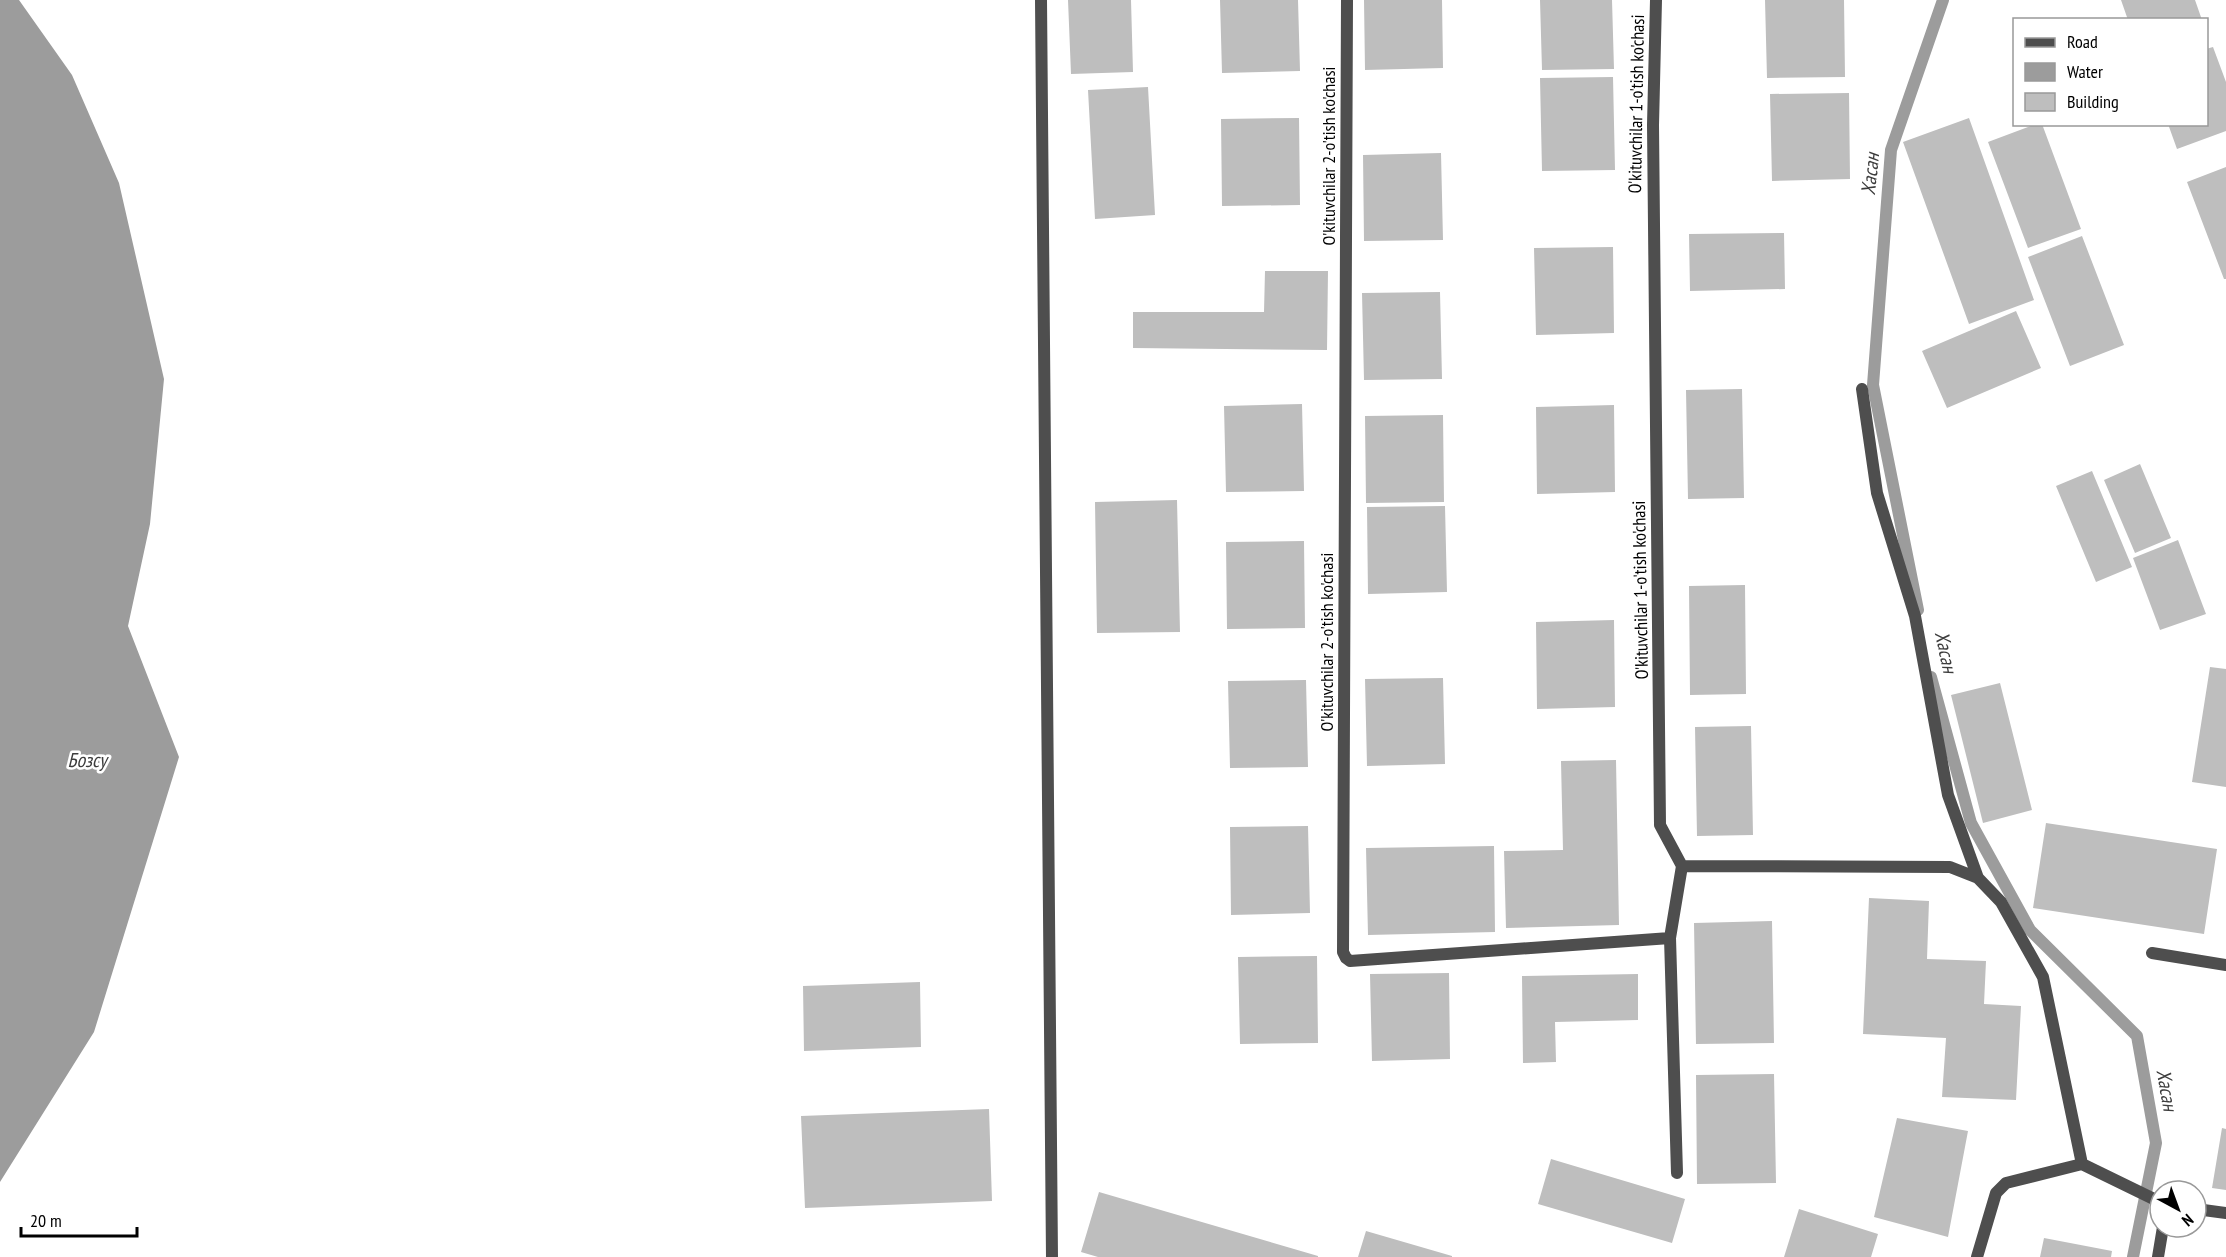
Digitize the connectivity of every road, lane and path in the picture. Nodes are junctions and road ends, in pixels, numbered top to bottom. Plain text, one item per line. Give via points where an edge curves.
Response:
1 (1041, 0) edge
2 (1347, 0) edge
3 (1656, 0) edge
4 (1862, 389) dead end
5 (1682, 866) junction
6 (1978, 878) junction
7 (1670, 938) junction
8 (2152, 953) dead end
9 (2226, 964) edge
10 (2082, 1164) junction
11 (1677, 1173) dead end
12 (2148, 1196) edge
13 (2208, 1211) edge
14 (2226, 1213) edge
15 (2161, 1239) edge
16 (1052, 1257) edge
17 (1977, 1257) edge
18 (2158, 1257) edge

1 - 16 street
2 - 7 street, O'kituvchilar 2-o'tish ko'chasi via 1343,952 1350,961
3 - 5 street, O'kituvchilar 1-o'tish ko'chasi via 1653,125 1660,825
4 - 6 street via 1877,492 1914,616 1948,795
5 - 6 street via 1950,867
5 - 7 street
6 - 10 street via 2001,902 2043,977
7 - 11 street
8 - 9 street
10 - 12 street
10 - 17 street via 2006,1183 1996,1193
13 - 14 street
15 - 18 street

